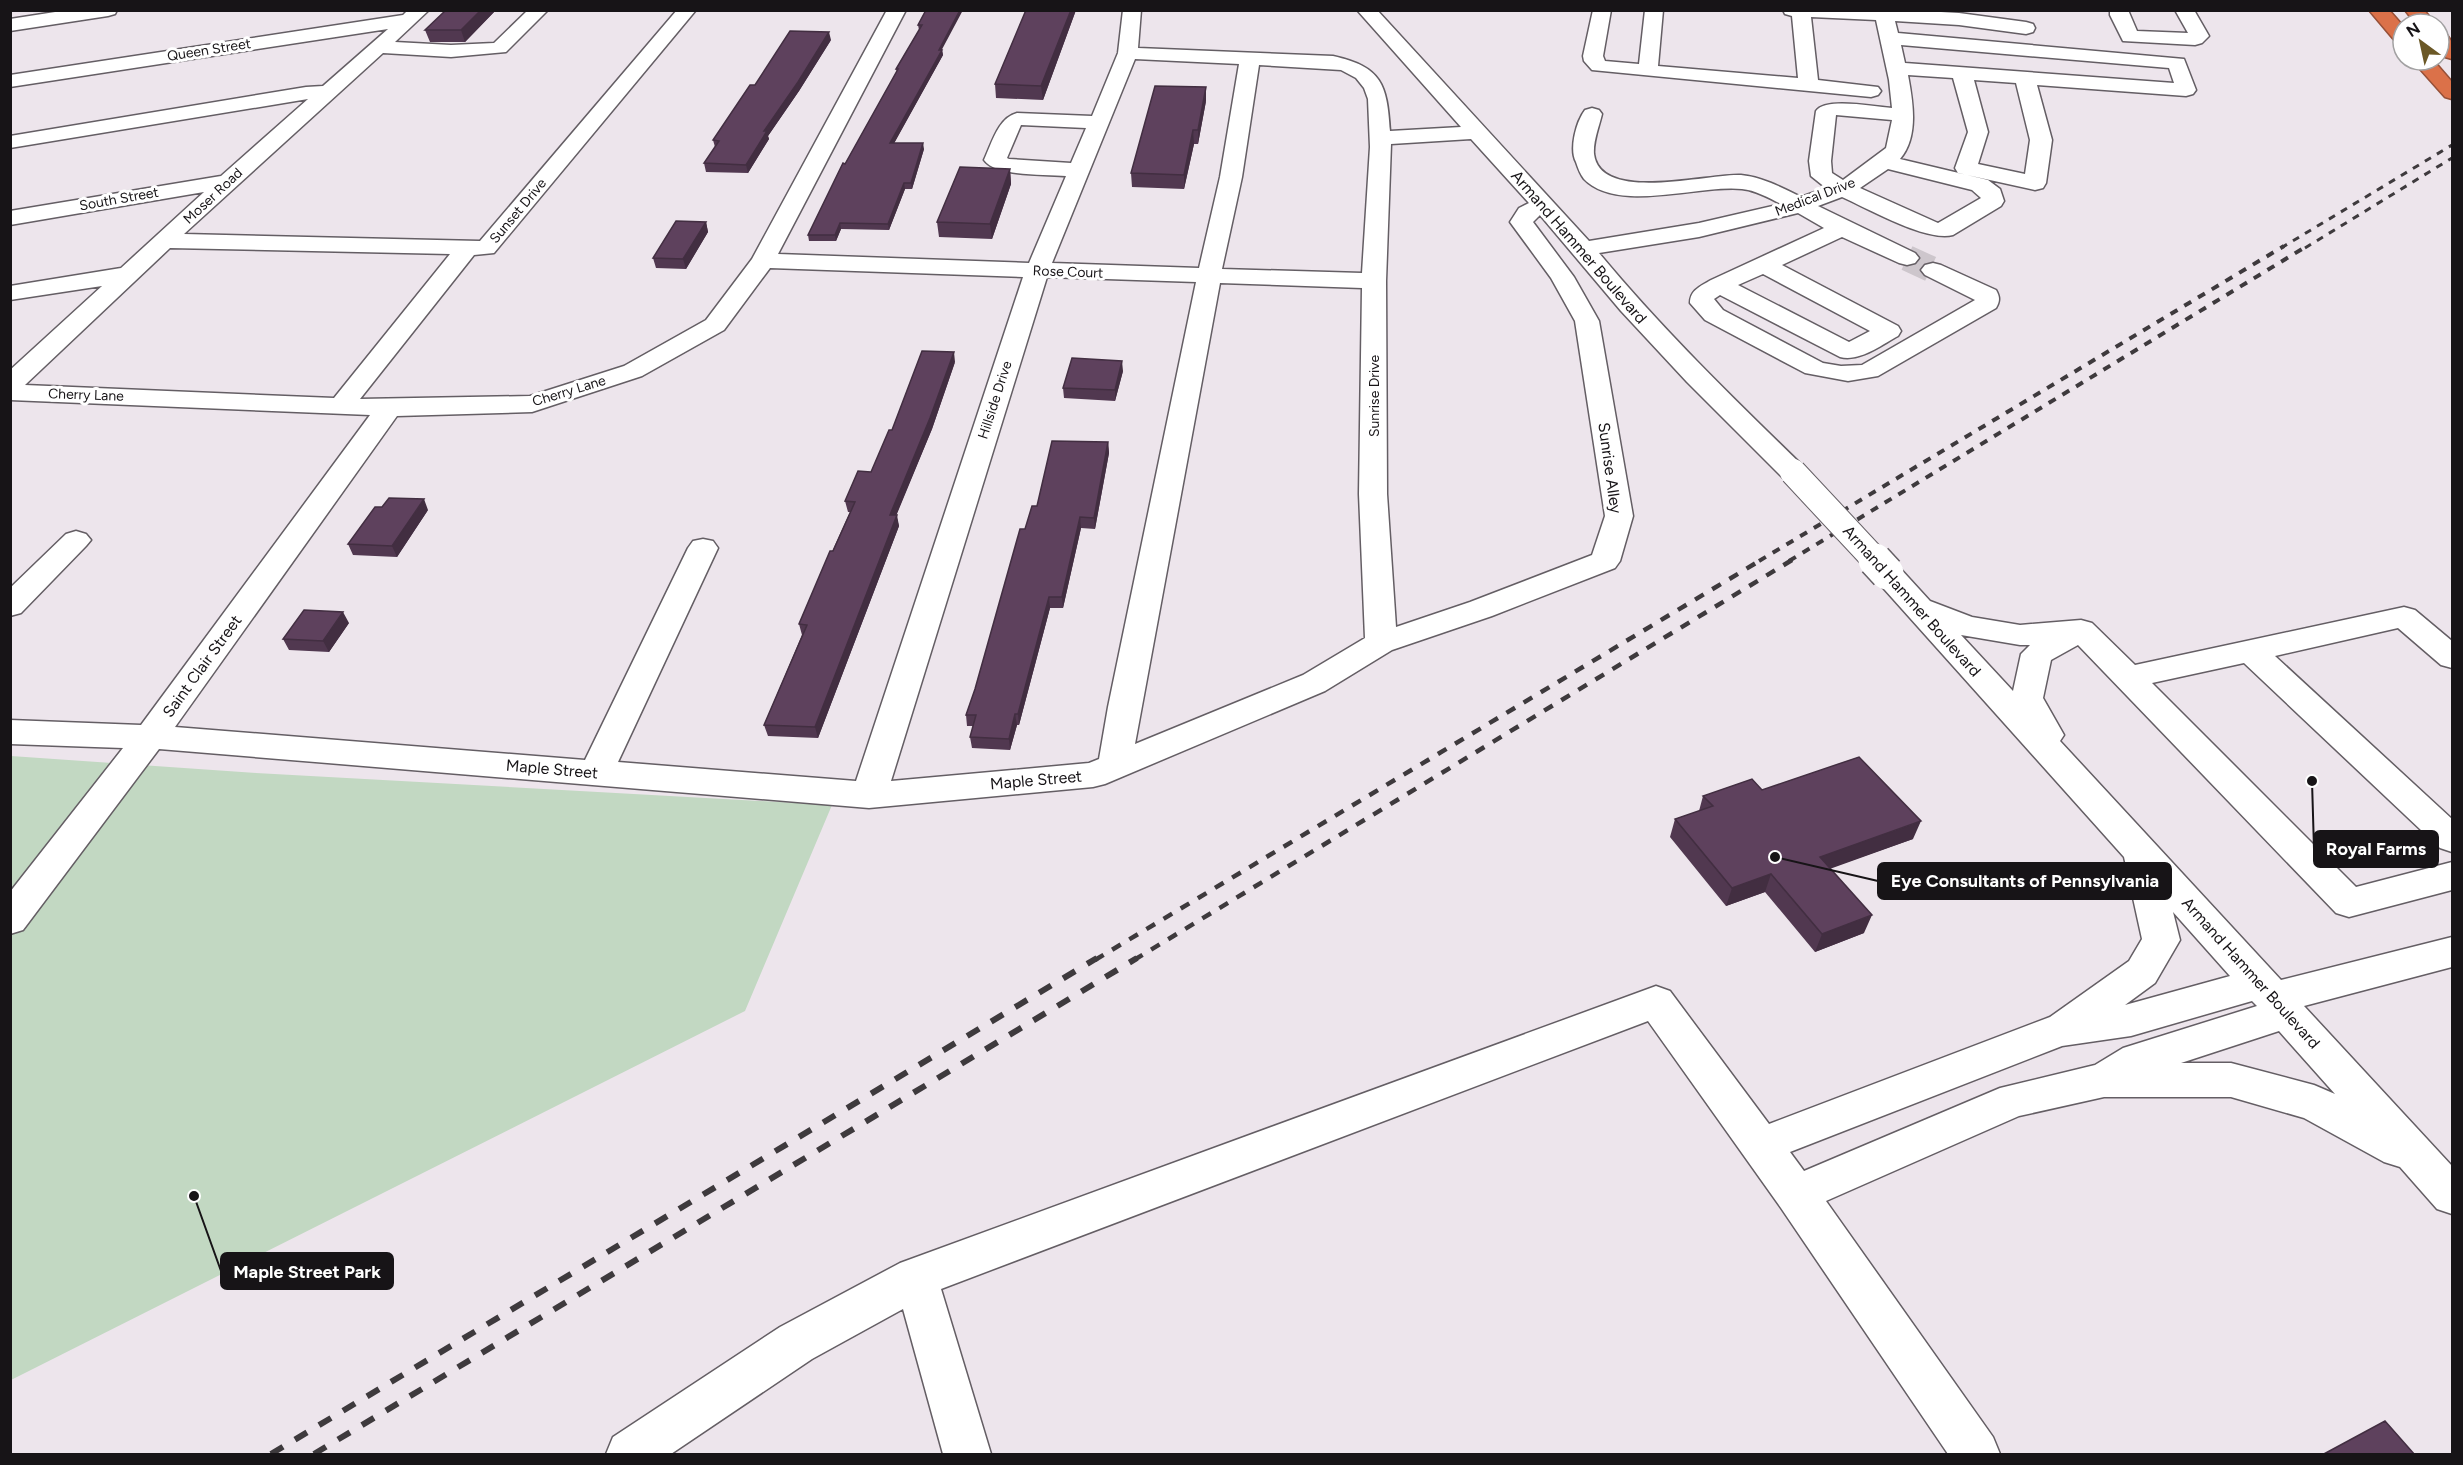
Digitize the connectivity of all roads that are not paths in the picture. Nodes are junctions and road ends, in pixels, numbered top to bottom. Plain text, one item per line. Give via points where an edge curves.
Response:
1 (108, 10) edge
2 (539, 10) edge
3 (687, 10) edge
4 (897, 10) edge
5 (1132, 10) edge
6 (1366, 10) edge
7 (1602, 10) edge
8 (1654, 10) edge
9 (1792, 10) edge
10 (1951, 10) edge
11 (2119, 10) edge
12 (2378, 10) edge
13 (1801, 11) edge
14 (2179, 11) edge
15 (1884, 13) edge
16 (414, 15) edge
17 (1973, 15) edge
18 (10, 25) edge
19 (2391, 25) edge
20 (2040, 29) dead end
21 (2107, 35) dead end
22 (2130, 37) junction
23 (1890, 38) junction
24 (377, 47) junction
25 (1128, 53) junction
26 (1250, 58) junction
27 (1897, 68) junction
28 (1648, 71) junction
29 (2433, 72) edge
30 (1962, 73) junction
31 (2025, 78) junction
32 (10, 81) edge
33 (1809, 85) junction
34 (2450, 91) edge
35 (328, 92) junction
36 (1901, 104) junction
37 (1592, 114) dead end
38 (1099, 122) junction
39 (1476, 132) junction
40 (1381, 138) junction
41 (10, 142) edge
42 (1884, 162) junction
43 (1079, 170) junction
44 (228, 181) junction
45 (1842, 189) junction
46 (1543, 204) junction
47 (1797, 206) junction
48 (10, 218) edge
49 (1842, 228) junction
50 (166, 241) junction
51 (467, 248) junction
52 (1583, 249) junction
53 (1907, 258) tunnel mouth
54 (763, 261) junction
55 (1763, 264) junction
56 (1933, 270) tunnel mouth
57 (1037, 271) junction
58 (130, 274) junction
59 (1209, 276) junction
60 (1374, 281) junction
61 (1719, 285) junction
62 (10, 294) edge
63 (10, 385) edge
64 (10, 392) edge
65 (341, 406) junction
66 (389, 408) junction
67 (76, 540) dead end
68 (704, 548) dead end
69 (10, 606) edge
70 (1918, 608) junction
71 (2080, 630) junction
72 (1381, 643) junction
73 (2250, 651) junction
74 (2452, 657) edge
75 (2127, 678) junction
76 (10, 732) edge
77 (150, 737) junction
78 (2062, 766) junction
79 (1104, 770) junction
80 (596, 773) junction
81 (869, 795) junction
82 (2452, 838) edge
83 (2141, 852) junction
84 (2452, 876) edge
85 (10, 920) edge
86 (2452, 952) edge
87 (2273, 998) junction
88 (2060, 1030) junction
89 (2104, 1080) junction
90 (1761, 1145) junction
91 (2421, 1161) junction
92 (1796, 1194) junction
93 (2452, 1195) edge
94 (916, 1278) junction
95 (630, 1455) edge
96 (967, 1455) edge
97 (1976, 1455) edge

1 - 18 street
2 - 24 street via 499,48 451,51
3 - 51 street, Sunset Drive via 486,248
4 - 54 street, Cherry Lane
5 - 25 street, Hillside Drive
6 - 39 street, Armand Hammer Boulevard
7 - 28 street via 1594,61 1599,66
8 - 28 street
9 - 13 street
10 - 17 street
11 - 22 street
12 - 19 highway
13 - 15 street
13 - 33 street
14 - 22 street via 2199,36 2195,39
15 - 17 street
15 - 23 street, Medical Drive
16 - 24 street, Moser Road
16 - 32 street, Queen Street
17 - 20 street via 1984,24
21 - 22 street
23 - 27 street, Medical Drive
23 - 31 street via 2178,63 2186,90
24 - 35 street, Moser Road
25 - 26 street, Sunrise Drive
25 - 38 street, Hillside Drive
26 - 40 street, Sunrise Drive via 1333,62 1356,69 1374,87
26 - 59 street via 1231,177
27 - 30 street
27 - 36 street, Medical Drive
28 - 33 street
29 - 34 highway
30 - 31 street
30 - 31 street via 1978,132 1966,168 2035,183 2041,140
33 - 36 street
35 - 41 street
35 - 44 street, Moser Road
36 - 42 street, Medical Drive via 1904,129 1897,150
36 - 45 street via 1826,111 1822,176
37 - 47 street via 1583,157 1588,170 1601,182 1644,190 1742,182
38 - 43 street, Hillside Drive
38 - 43 street via 1017,119 995,160 1004,165
39 - 40 street
39 - 46 street, Armand Hammer Boulevard
40 - 60 street, Sunrise Drive
42 - 45 street, Medical Drive
42 - 45 street via 1980,185 1992,194 1993,201 1945,230
43 - 57 street, Hillside Drive
44 - 48 street, South Street
44 - 50 street, Moser Road
45 - 47 street, Medical Drive
46 - 52 street, Armand Hammer Boulevard
46 - 72 street, Sunrise Alley via 1527,213 1521,222 1562,277 1587,321 1619,516 1605,561
47 - 49 street
47 - 52 street, Medical Drive via 1768,215
49 - 53 street
49 - 55 street
50 - 51 street, Sunset Drive
50 - 58 street, Moser Road
51 - 65 street
52 - 70 street, Armand Hammer Boulevard, bridge via 1630,306 1793,472
54 - 57 street, Rose Court
54 - 66 street, Cherry Lane via 715,325 633,371 532,404
55 - 61 street
55 - 61 street via 1890,331 1849,352
56 - 61 street via 1987,296 1987,303 1869,371 1848,375 1814,368 1714,315 1702,303 1702,296
57 - 59 street, Rose Court
57 - 81 street, Hillside Drive
58 - 62 street
58 - 63 street, Moser Road
59 - 60 street, Rose Court
59 - 79 street via 1124,707
60 - 72 street, Sunrise Drive via 1373,494
64 - 65 street, Cherry Lane
65 - 66 street, Cherry Lane
66 - 77 street, Saint Clair Street
67 - 69 street
68 - 80 street
70 - 71 street via 1966,626 2020,635
70 - 78 street, Armand Hammer Boulevard
71 - 75 street
71 - 78 street via 2037,654 2027,698
72 - 79 street via 1314,683
73 - 74 street via 2404,617
73 - 75 street
73 - 82 street
75 - 84 street via 2349,903
76 - 77 street, Maple Street
77 - 80 street, Maple Street
77 - 85 street, Saint Clair Street
78 - 83 street, Armand Hammer Boulevard
79 - 81 street, Maple Street
80 - 81 street, Maple Street
83 - 87 street, Armand Hammer Boulevard
83 - 88 street via 2161,940 2142,972
86 - 87 street
87 - 88 street
87 - 89 street via 2137,1060
87 - 91 street, Armand Hammer Boulevard
88 - 90 street
89 - 91 street via 2231,1080 2314,1103
89 - 92 street via 2014,1100
90 - 92 street
90 - 94 street via 1656,1002
91 - 93 street, Armand Hammer Boulevard
92 - 97 street
94 - 95 street via 796,1343
94 - 96 street

